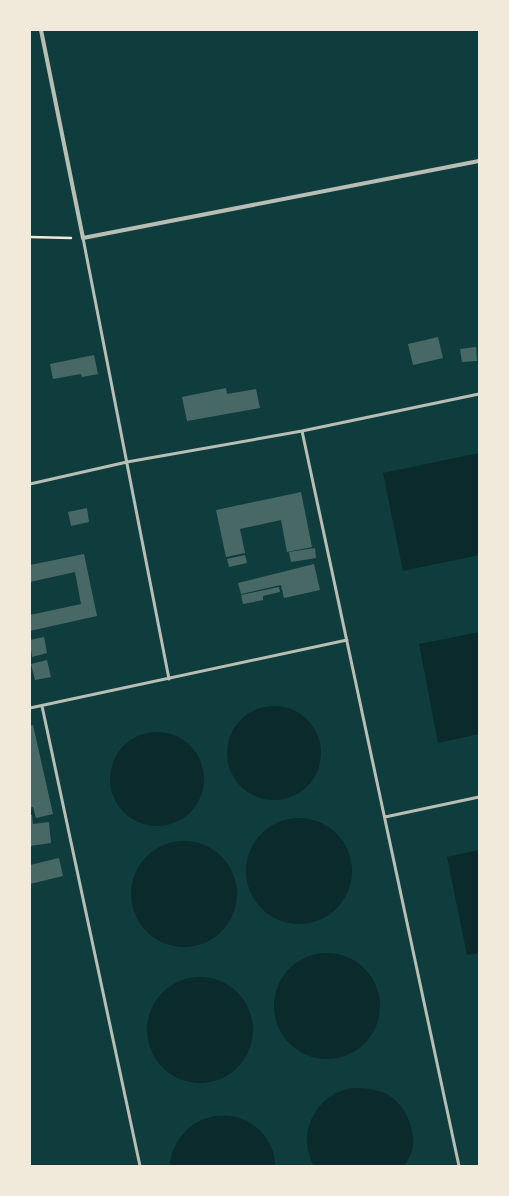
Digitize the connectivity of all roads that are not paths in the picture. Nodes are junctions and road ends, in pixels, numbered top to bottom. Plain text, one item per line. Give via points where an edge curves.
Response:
1 (41, 30) edge
2 (479, 161) edge
3 (83, 238) junction
4 (479, 394) edge
5 (302, 431) junction
6 (127, 462) junction
7 (30, 484) edge
8 (347, 640) junction
9 (169, 678) junction
10 (42, 706) junction
11 (30, 708) edge
12 (479, 797) edge
13 (385, 817) junction
14 (140, 1166) edge
15 (459, 1166) edge

1 - 3 street
2 - 3 street
3 - 6 lane
4 - 5 lane
5 - 6 lane
5 - 8 lane
6 - 7 lane
6 - 9 lane
8 - 9 lane
8 - 13 lane
9 - 10 lane
10 - 11 lane
10 - 14 lane
12 - 13 lane
13 - 15 lane

